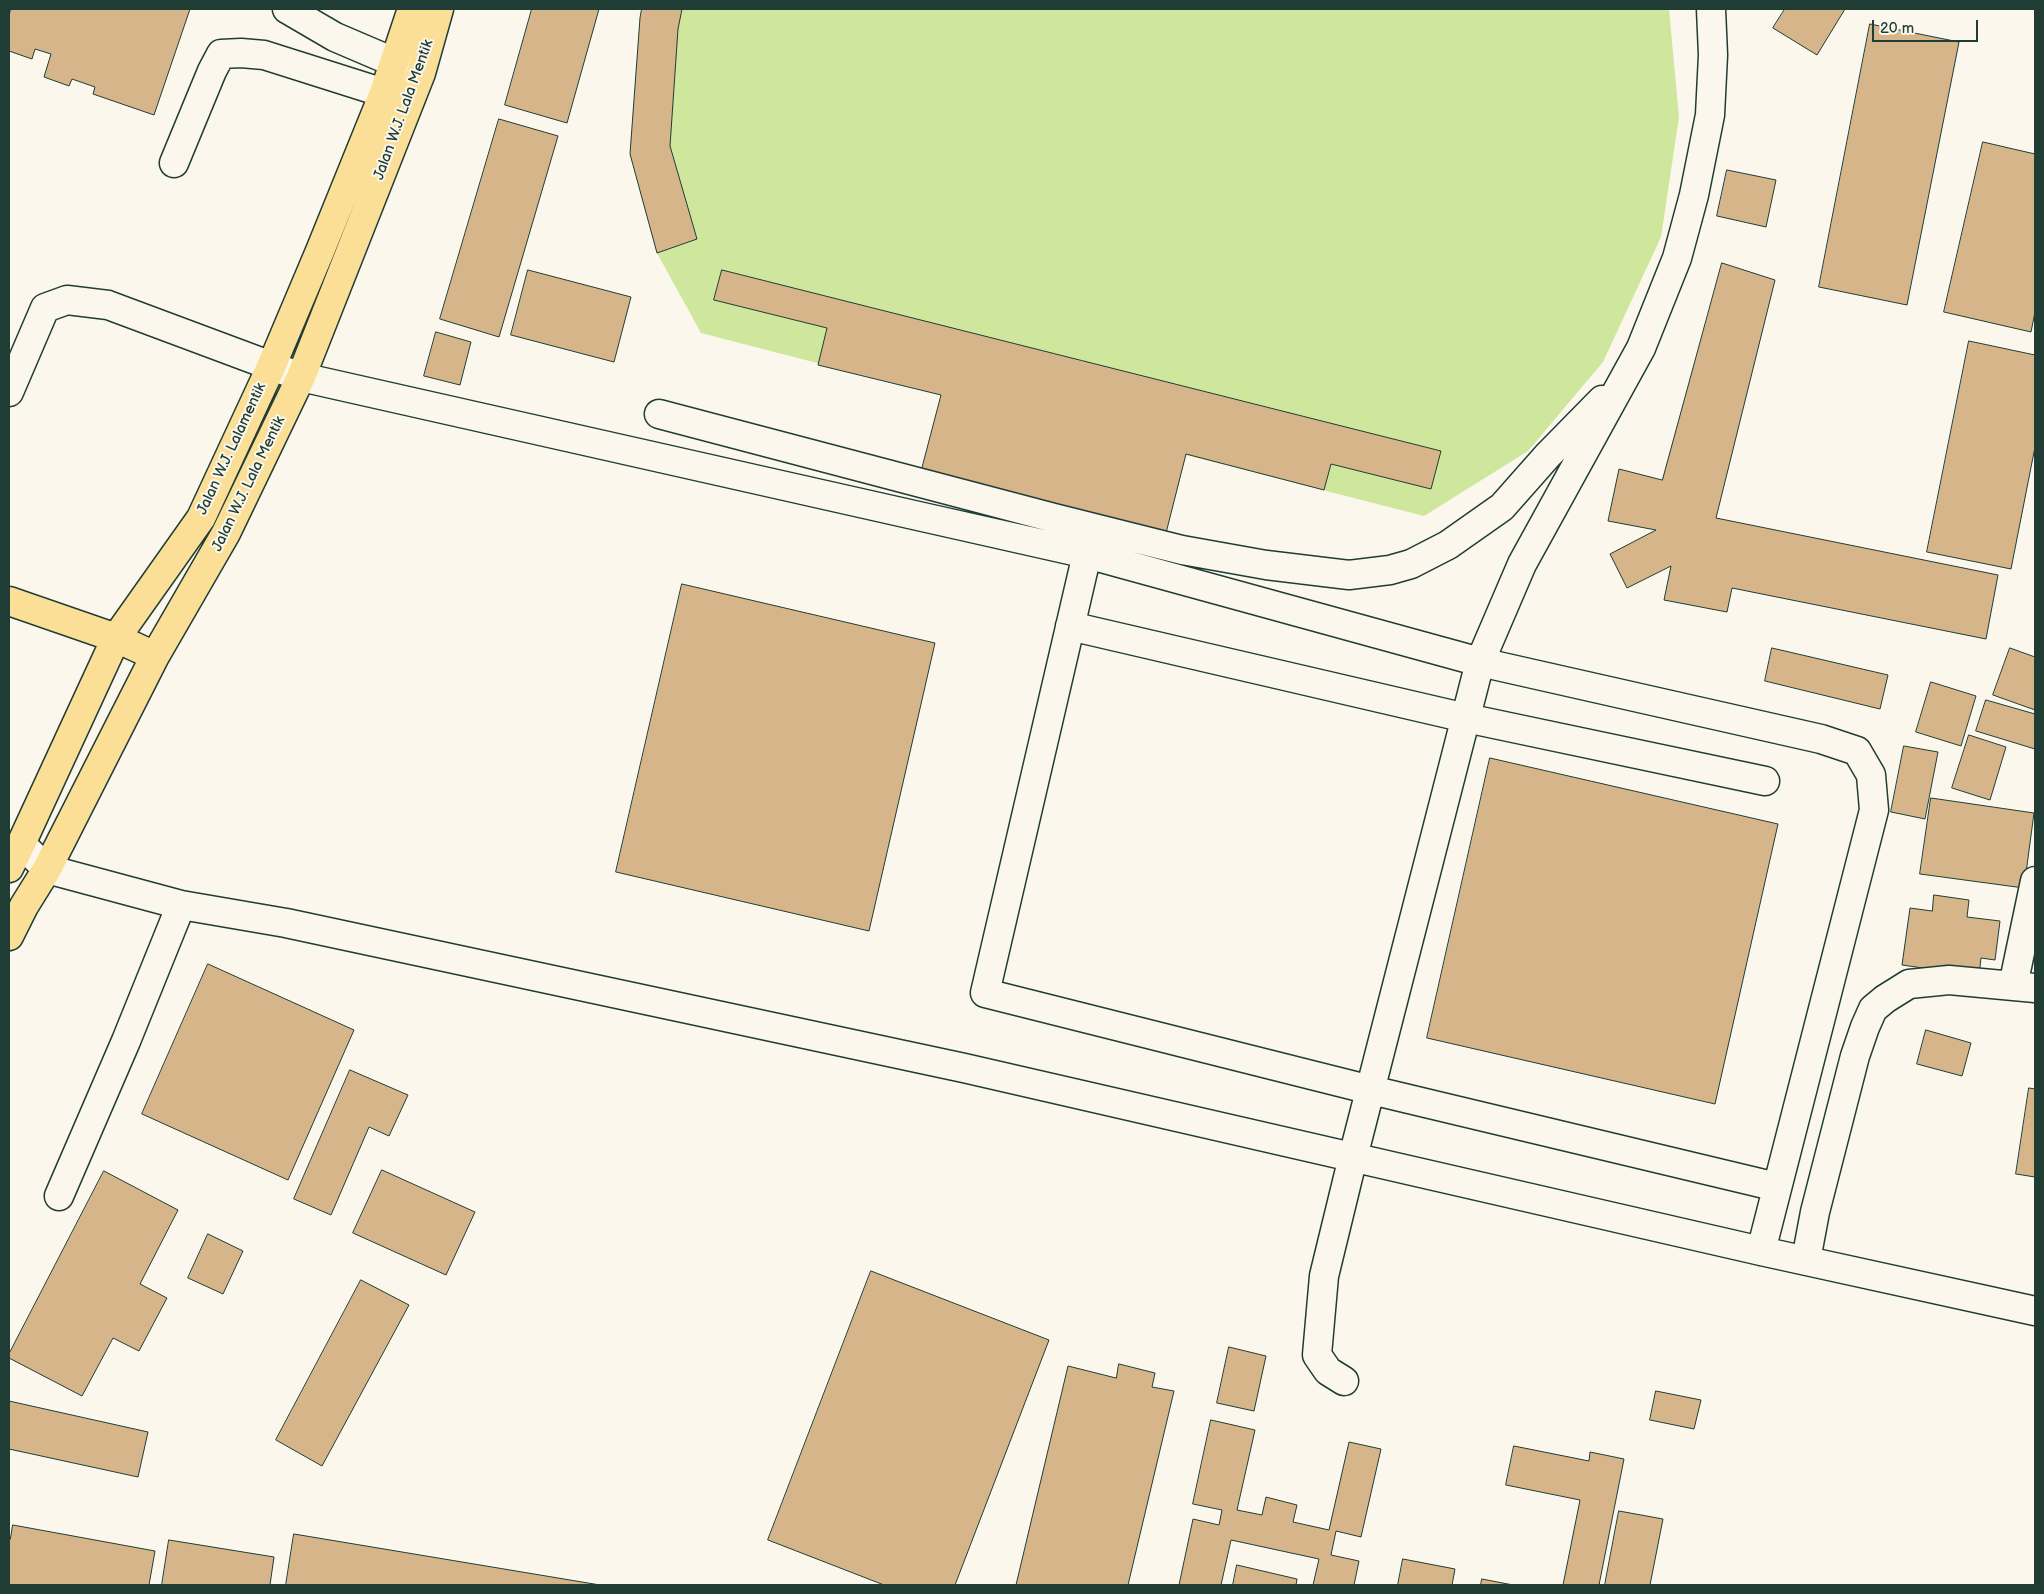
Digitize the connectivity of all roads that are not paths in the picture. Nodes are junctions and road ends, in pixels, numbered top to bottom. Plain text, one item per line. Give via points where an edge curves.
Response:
1 (287, 9) edge
2 (412, 9) edge
3 (439, 9) edge
4 (1710, 9) edge
5 (395, 62) junction
6 (420, 73) junction
7 (395, 99) junction
8 (174, 163) dead end
9 (271, 367) junction
10 (301, 377) junction
11 (9, 392) edge
12 (1615, 394) junction
13 (659, 414) dead end
14 (806, 452) junction
15 (795, 488) junction
16 (1087, 554) junction
17 (9, 600) edge
18 (1070, 626) junction
19 (116, 638) junction
20 (154, 656) junction
21 (1480, 662) junction
22 (1466, 718) junction
23 (1765, 782) dead end
24 (12, 861) edge
25 (47, 869) junction
26 (2035, 880) edge
27 (181, 905) junction
28 (9, 936) edge
29 (2024, 987) edge
30 (1371, 1090) junction
31 (1353, 1158) junction
32 (1777, 1187) junction
33 (59, 1196) dead end
34 (1761, 1251) junction
35 (1806, 1260) junction
36 (2035, 1311) edge
37 (1344, 1381) dead end

1 - 5 street via 335,37
2 - 5 main road, Jalan W.J. Lalamentik
3 - 6 main road, Jalan W.J. Lala Mentik
4 - 12 street via 1710,115 1694,195 1677,258 1640,348
5 - 6 street
5 - 7 main road, Jalan W.J. Lalamentik
6 - 7 main road, Jalan W.J. Lala Mentik
7 - 8 street via 264,55 221,54
7 - 9 main road, Jalan W.J. Lalamentik via 320,251
7 - 10 main road, Jalan W.J. Lala Mentik
9 - 10 street
9 - 11 street via 108,306 67,300 45,308
9 - 19 main road, Jalan W.J. Lalamentik via 201,518
10 - 15 street
10 - 20 main road, Jalan W.J. Lala Mentik via 226,533
12 - 14 street via 1604,398 1592,409 1502,507 1448,546 1397,568 1366,574 1349,575 1266,565 1182,550
12 - 21 street via 1522,564
13 - 14 street
14 - 15 street
15 - 16 street
16 - 18 street
16 - 21 street
17 - 19 main road
18 - 22 street
18 - 30 street via 985,993
19 - 20 main road
19 - 24 main road, Jalan W.J. Lalamentik
20 - 25 main road, Jalan W.J. Lala Mentik
21 - 22 street
21 - 32 street via 1821,739 1857,750 1871,775 1874,810
22 - 23 street
22 - 30 street
24 - 25 street
25 - 27 street
25 - 28 main road, Jalan W.J. Lala Mentik
26 - 29 street
27 - 31 street via 286,923 964,1068
27 - 33 street
29 - 35 street via 1949,980 1909,984 1873,1009 1855,1056
30 - 31 street
30 - 32 street
31 - 34 street
31 - 37 street via 1324,1276 1317,1355 1328,1371
32 - 34 street
34 - 35 street
35 - 36 street

